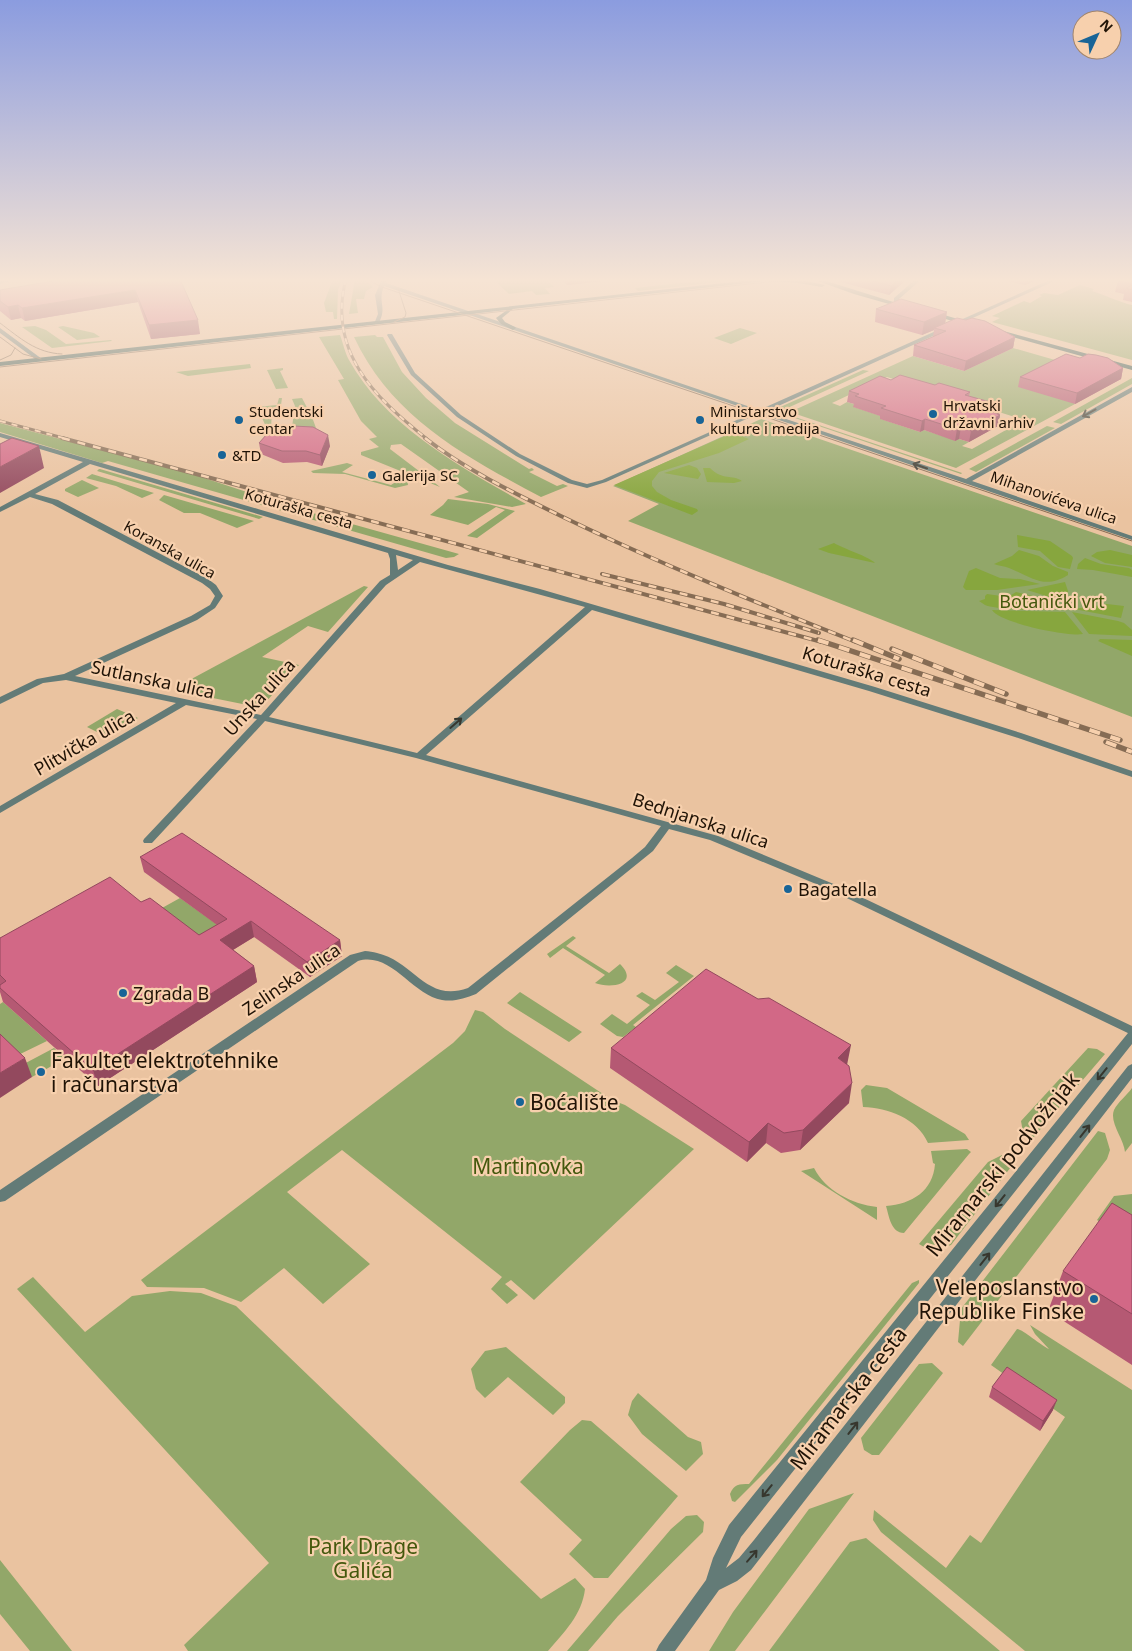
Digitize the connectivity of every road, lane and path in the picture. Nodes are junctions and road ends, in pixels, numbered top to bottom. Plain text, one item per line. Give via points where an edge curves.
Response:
1 (35, 356) edge
2 (76, 356) edge
3 (402, 356) edge
4 (595, 356) edge
5 (885, 356) edge
6 (1088, 356) edge
7 (40, 360) junction
8 (0, 364) edge
9 (1132, 368) edge
10 (1132, 389) edge
11 (759, 412) junction
12 (0, 436) edge
13 (88, 462) junction
14 (966, 482) junction
15 (29, 494) junction
16 (0, 510) edge
17 (1132, 538) edge
18 (391, 550) junction
19 (419, 559) junction
20 (394, 575) junction
21 (590, 607) junction
22 (66, 677) junction
23 (0, 701) edge
24 (184, 702) junction
25 (263, 718) junction
26 (419, 756) junction
27 (1132, 774) edge
28 (0, 810) edge
29 (667, 825) junction
30 (148, 841) dead end
31 (1132, 1030) edge
32 (1132, 1036) edge
33 (1132, 1069) edge
34 (0, 1197) edge
35 (713, 1584) junction
36 (665, 1651) edge

1 - 7 street
2 - 7 main road
3 - 11 street via 413,374 459,416 518,455 570,482 587,486
4 - 11 street, Mihanovićeva ulica
5 - 11 street
6 - 9 main road
7 - 8 main road
10 -> 14 street
14 -> 11 street, Mihanovićeva ulica
12 - 13 street, Koturaška cesta
13 - 15 street
13 - 18 street, Koturaška cesta
14 - 17 street, Mihanovićeva ulica
15 - 16 street
15 - 22 street, Koranska ulica via 55,502 172,563 205,581 218,596 211,608 194,618
18 - 19 street, Koturaška cesta
18 - 20 street
19 - 20 street, Unska ulica
19 - 21 street, Koturaška cesta
20 - 25 street, Unska ulica via 383,583
26 -> 21 street
21 - 27 street, Koturaška cesta via 890,695
22 - 23 street via 40,680
22 - 24 street, Sutlanska ulica
24 - 25 street, Sutlanska ulica
24 - 28 street, Plitvička ulica
25 - 26 street, Bednjanska ulica
25 - 30 street, Unska ulica
26 - 29 street, Bednjanska ulica
29 - 31 street, Bednjanska ulica via 714,838 832,887
29 - 34 street, Zelinska ulica via 636,860 460,998 434,993 389,962 369,955 354,958
32 -> 35 street, Miramarski podvožnjak via 735,1531 718,1564
35 -> 33 street, Miramarska cesta via 745,1564 760,1546
35 - 36 street, Miramarska cesta

